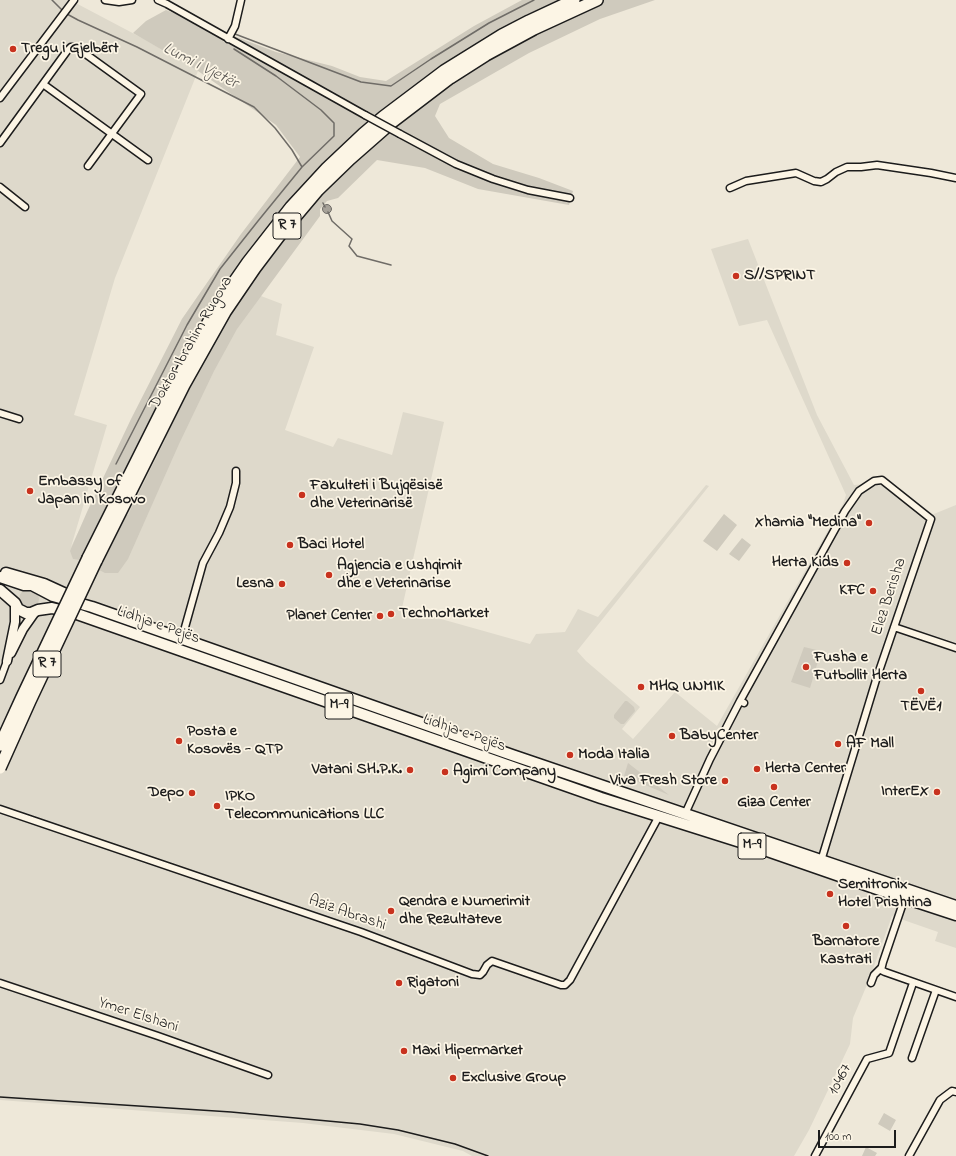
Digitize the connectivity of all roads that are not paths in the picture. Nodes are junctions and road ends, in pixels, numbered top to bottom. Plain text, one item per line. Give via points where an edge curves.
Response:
1 (74, 0) edge
2 (105, 0) edge
3 (132, 0) edge
4 (158, 0) edge
5 (241, 0) edge
6 (574, 0) edge
7 (597, 0) edge
8 (228, 39) junction
9 (43, 84) junction
10 (0, 98) edge
11 (111, 134) junction
12 (0, 143) edge
13 (148, 160) dead end
14 (88, 166) dead end
15 (956, 178) edge
16 (0, 187) edge
17 (730, 188) dead end
18 (570, 198) dead end
19 (25, 207) dead end
20 (0, 413) edge
21 (19, 419) dead end
22 (236, 471) dead end
23 (92, 560) junction
24 (0, 571) edge
25 (0, 577) edge
26 (24, 585) junction
27 (0, 590) edge
28 (40, 590) junction
29 (15, 604) junction
30 (92, 607) junction
31 (37, 611) junction
32 (894, 627) junction
33 (182, 638) junction
34 (956, 648) edge
35 (7, 661) junction
36 (0, 680) edge
37 (0, 746) edge
38 (0, 768) edge
39 (0, 809) edge
40 (685, 814) junction
41 (659, 816) junction
42 (823, 861) junction
43 (902, 898) junction
44 (956, 901) edge
45 (956, 906) edge
46 (956, 915) edge
47 (956, 920) edge
48 (881, 968) junction
49 (0, 983) edge
50 (871, 983) dead end
51 (913, 983) junction
52 (936, 990) junction
53 (956, 997) edge
54 (912, 1058) dead end
55 (268, 1075) dead end
56 (956, 1092) edge
57 (815, 1156) edge
58 (910, 1156) edge

1 - 10 street
2 - 3 street
4 - 8 street
5 - 8 street via 235,26
6 - 23 highway, Doktor Ibrahim Rugova / R 7 via 485,45 427,83 363,134 291,207 248,262 209,320 176,382
7 - 23 highway, Doktor Ibrahim Rugova / R 7 via 527,32 486,55 416,102 370,141 303,208 255,268 211,336
8 - 18 street, bridge via 456,164 528,190
9 - 11 street
9 - 11 street via 67,51 74,47 79,48 141,94
9 - 12 street
11 - 13 street
11 - 14 street
15 - 17 street via 877,165 847,166 821,182 796,173 746,181
16 - 19 street
20 - 21 street
22 - 33 street via 230,507 201,568
23 - 37 highway, Doktor Ibrahim Rugova / R 7, bridge via 22,697
23 - 38 highway, Doktor Ibrahim Rugova / R 7, bridge
24 - 30 highway via 44,584
25 - 26 highway, Lidhja e Pejës
26 - 28 highway, Lidhja e Pejës via 32,585
26 - 29 highway via 14,596
27 - 29 highway, Lidhja e Pejës
28 - 30 highway, Lidhja e Pejës / M-9
28 - 31 highway via 43,600
29 - 31 highway, Lidhja e Pejës via 21,612
29 - 35 street via 15,622
30 - 33 highway, Lidhja e Pejës / M-9
31 - 35 street via 22,628
31 - 41 highway, Lidhja e Pejës / M-9 via 52,608 77,614
32 - 34 street
32 - 40 street, Elez Berisha via 931,519 882,480 874,481 852,499 710,759
32 - 42 street, Elez Berisha
33 - 40 highway, Lidhja e Pejës / M-9
35 - 36 street
39 - 41 street, Aziz Abrashi via 360,932 472,974 480,974 492,961 561,985 570,980
40 - 42 highway, Lidhja e Pejës / M-9
41 - 43 highway, Lidhja e Pejës / M-9 via 778,854
42 - 43 highway, Lidhja e Pejës / M-9
42 - 44 street, Lidhja e Pejës via 832,859
43 - 45 highway, M-9
43 - 46 highway, M-9
43 - 47 street
43 - 48 street
48 - 50 street
48 - 51 street
49 - 55 street, Ymer Elshani
51 - 52 street
51 - 57 street, 10467 via 889,1053 867,1059
52 - 53 street
52 - 54 street
56 - 58 street via 940,1100

